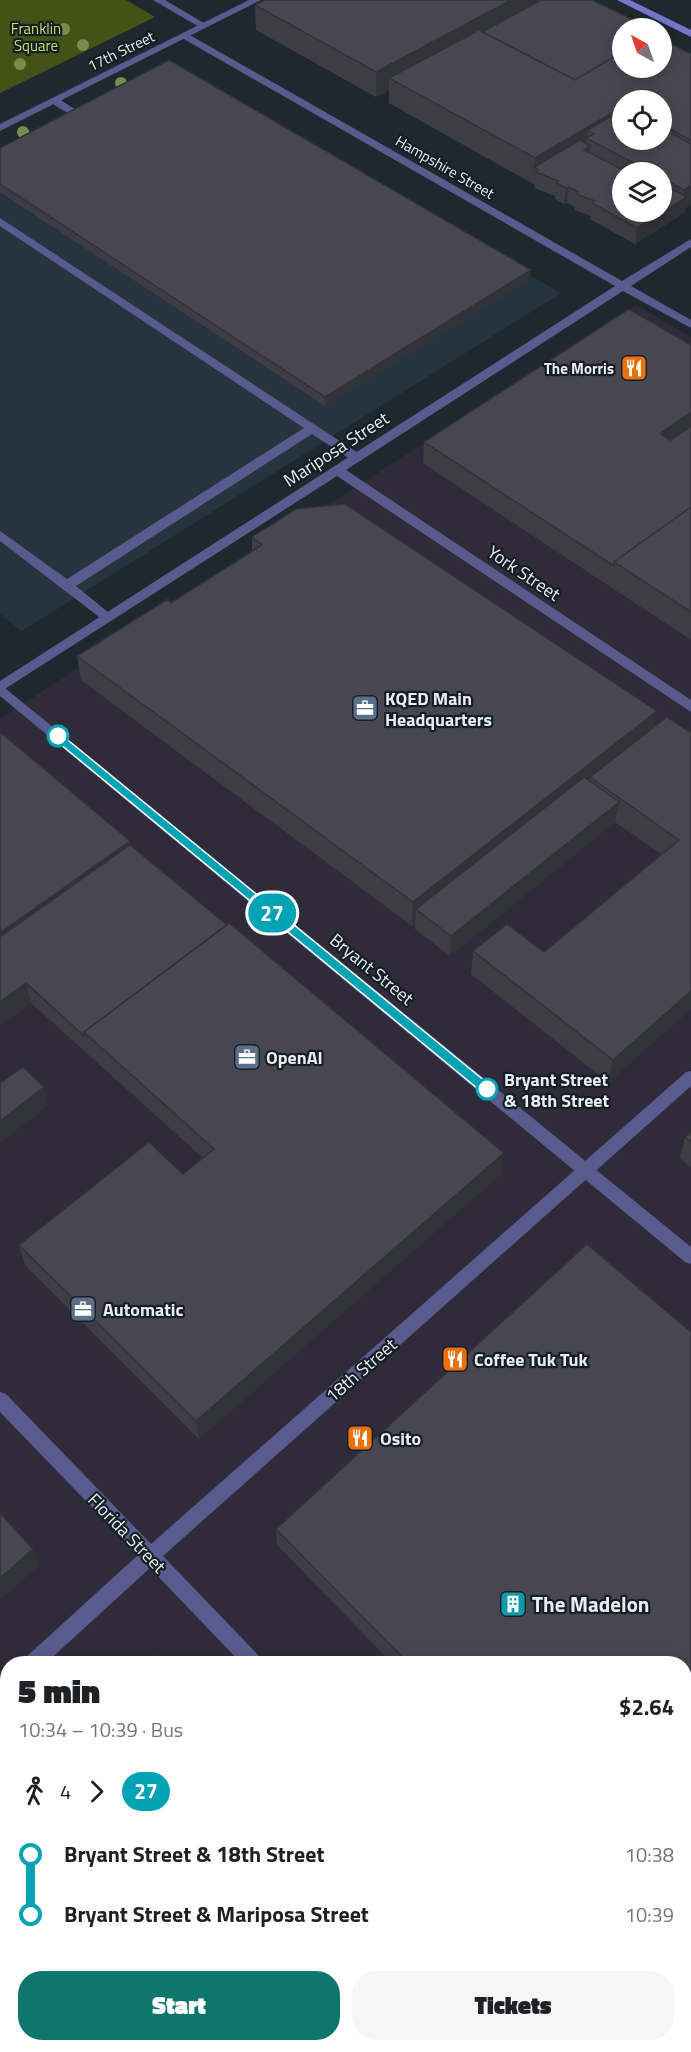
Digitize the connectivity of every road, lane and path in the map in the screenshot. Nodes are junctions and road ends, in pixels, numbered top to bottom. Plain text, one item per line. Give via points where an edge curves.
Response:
1 (158, 0) edge
2 (256, 0) edge
3 (622, 0) edge
4 (204, 26) junction
5 (691, 34) edge
6 (185, 36) junction
7 (55, 100) junction
8 (95, 125) edge
9 (0, 128) edge
10 (0, 221) edge
11 (691, 242) edge
12 (623, 286) junction
13 (691, 325) edge
14 (312, 428) junction
15 (357, 458) junction
16 (337, 470) junction
17 (0, 535) edge
18 (66, 586) junction
19 (108, 617) junction
20 (0, 688) edge
21 (691, 707) edge
22 (691, 1077) edge
23 (586, 1172) junction
24 (691, 1257) edge
25 (0, 1400) edge
26 (148, 1556) junction
27 (39, 1656) edge
28 (247, 1656) edge

1 - 4 street
2 - 4 street, 17th Street
3 - 5 main road
4 - 6 street, 17th Street
6 - 7 street, 17th Street
6 - 12 street, Hampshire Street
7 - 8 street
7 - 9 street, 17th Street
10 - 14 street
11 - 12 street, Mariposa Street
12 - 13 street, Hampshire Street
12 - 15 street, Mariposa Street
14 - 15 street
14 - 18 street
15 - 16 street, Mariposa Street
16 - 19 street, Mariposa Street
16 - 21 street, York Street
17 - 18 street
18 - 19 street
19 - 20 street, Mariposa Street
20 - 23 street, Bryant Street
22 - 23 street, 18th Street
23 - 24 street, Bryant Street
23 - 26 street, 18th Street
25 - 26 street, Florida Street
26 - 27 street, 18th Street
26 - 28 street, Florida Street

